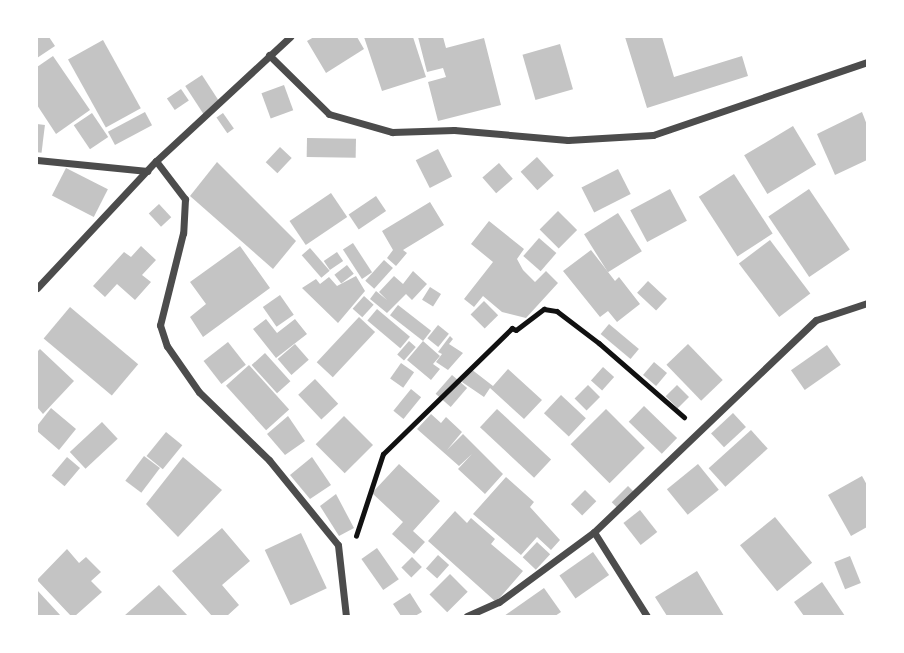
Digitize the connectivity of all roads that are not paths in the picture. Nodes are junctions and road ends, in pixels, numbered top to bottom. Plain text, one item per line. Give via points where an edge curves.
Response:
1 (289, 37) edge
2 (269, 55) junction
3 (867, 62) edge
4 (37, 160) edge
5 (156, 161) junction
6 (147, 172) junction
7 (37, 288) edge
8 (867, 303) edge
9 (594, 532) junction
10 (345, 616) edge
11 (467, 616) edge
12 (647, 616) edge

1 - 2 street
2 - 3 street via 329,114 392,132 454,130 568,140 653,135
2 - 5 street
4 - 6 street
5 - 6 street
5 - 10 street via 185,199 183,233 160,325 167,346 199,392 269,460 338,545
6 - 7 street
8 - 9 street via 816,320
9 - 11 street via 499,602
9 - 12 street

